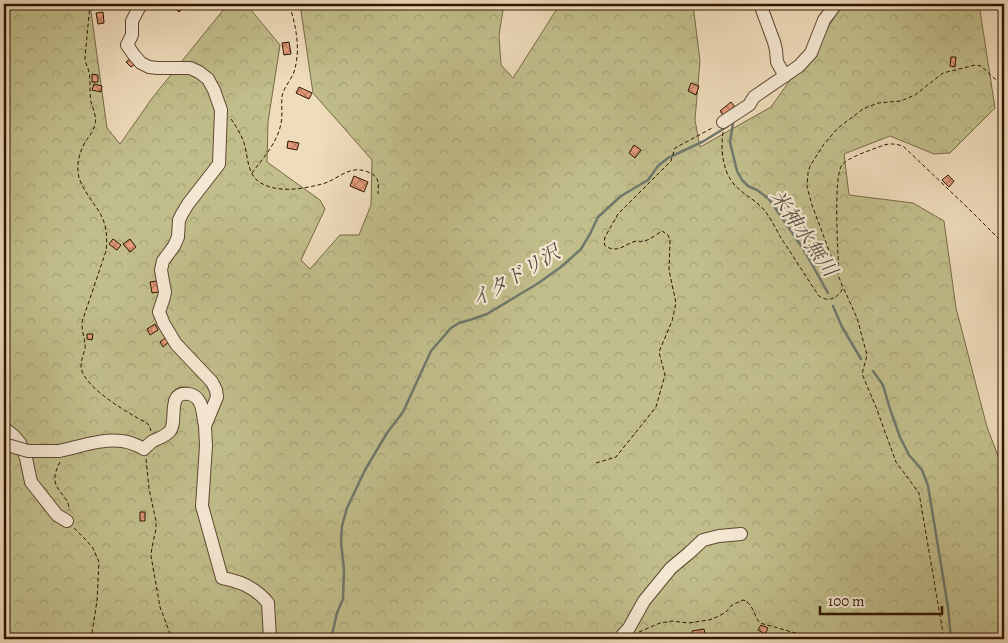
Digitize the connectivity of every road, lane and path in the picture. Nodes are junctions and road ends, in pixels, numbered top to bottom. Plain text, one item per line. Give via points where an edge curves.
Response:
1 (90, 4) edge
2 (141, 4) edge
3 (289, 4) edge
4 (760, 4) edge
5 (836, 4) edge
6 (786, 76) junction
7 (1004, 82) edge
8 (230, 117) dead end
9 (723, 128) junction
10 (251, 173) junction
11 (378, 194) dead end
12 (1004, 247) edge
13 (1004, 255) edge
14 (1004, 273) edge
15 (839, 275) junction
16 (843, 288) junction
17 (205, 426) junction
18 (4, 428) edge
19 (4, 444) edge
20 (149, 445) junction
21 (62, 450) junction
22 (596, 463) dead end
23 (67, 521) junction
24 (741, 534) dead end
25 (632, 635) dead end
26 (91, 639) edge
27 (172, 639) edge
28 (270, 639) edge
29 (619, 639) edge
30 (806, 639) edge
31 (944, 639) edge

1 - 20 path via 84,58 89,69 96,120 82,147 78,166 90,200 105,223 108,239 82,322 85,349 81,369 97,390 149,425
2 - 17 street via 132,22 132,35 127,44 134,55 149,67 190,68 199,72 208,79 221,110 219,164 182,214 178,237 161,270 164,297 159,312 164,324 176,344 216,390 217,397
3 - 10 path via 296,27 294,72 282,96 281,124 274,142
4 - 6 street via 774,42 777,62
5 - 6 street via 824,20 811,53
6 - 9 street via 754,97
7 - 15 path via 995,79 981,66 948,71 915,95 863,109 830,136 810,166 807,186
8 - 10 path via 243,142
9 - 16 path via 723,158 735,186 764,211 819,296 831,299
9 - 22 path via 675,148 672,161 618,214 605,237 605,246 615,249 644,242 662,231 668,235 669,270 676,302 659,352 665,376 656,407 616,457
10 - 11 path via 264,186 298,189 323,184 358,169 374,174 379,182
12 - 15 path via 969,208 903,146 890,143 846,160 840,168 837,187
13 - 14 path
15 - 16 path
16 - 31 path via 857,318 868,355 862,374 896,462 919,493
17 - 20 street via 199,398 185,394 176,399 173,425 169,431
17 - 28 street via 202,506 222,578 255,590 268,603
18 - 23 street via 20,443 31,482 57,514
19 - 21 street, bridge via 28,451
20 - 21 street via 108,440
20 - 27 path via 149,488 156,521 151,556 160,607
21 - 23 path via 55,481 69,507
23 - 26 path via 92,548 99,562
24 - 29 street via 703,540 671,568
25 - 30 path via 672,621 709,620 743,600 751,604 760,623

